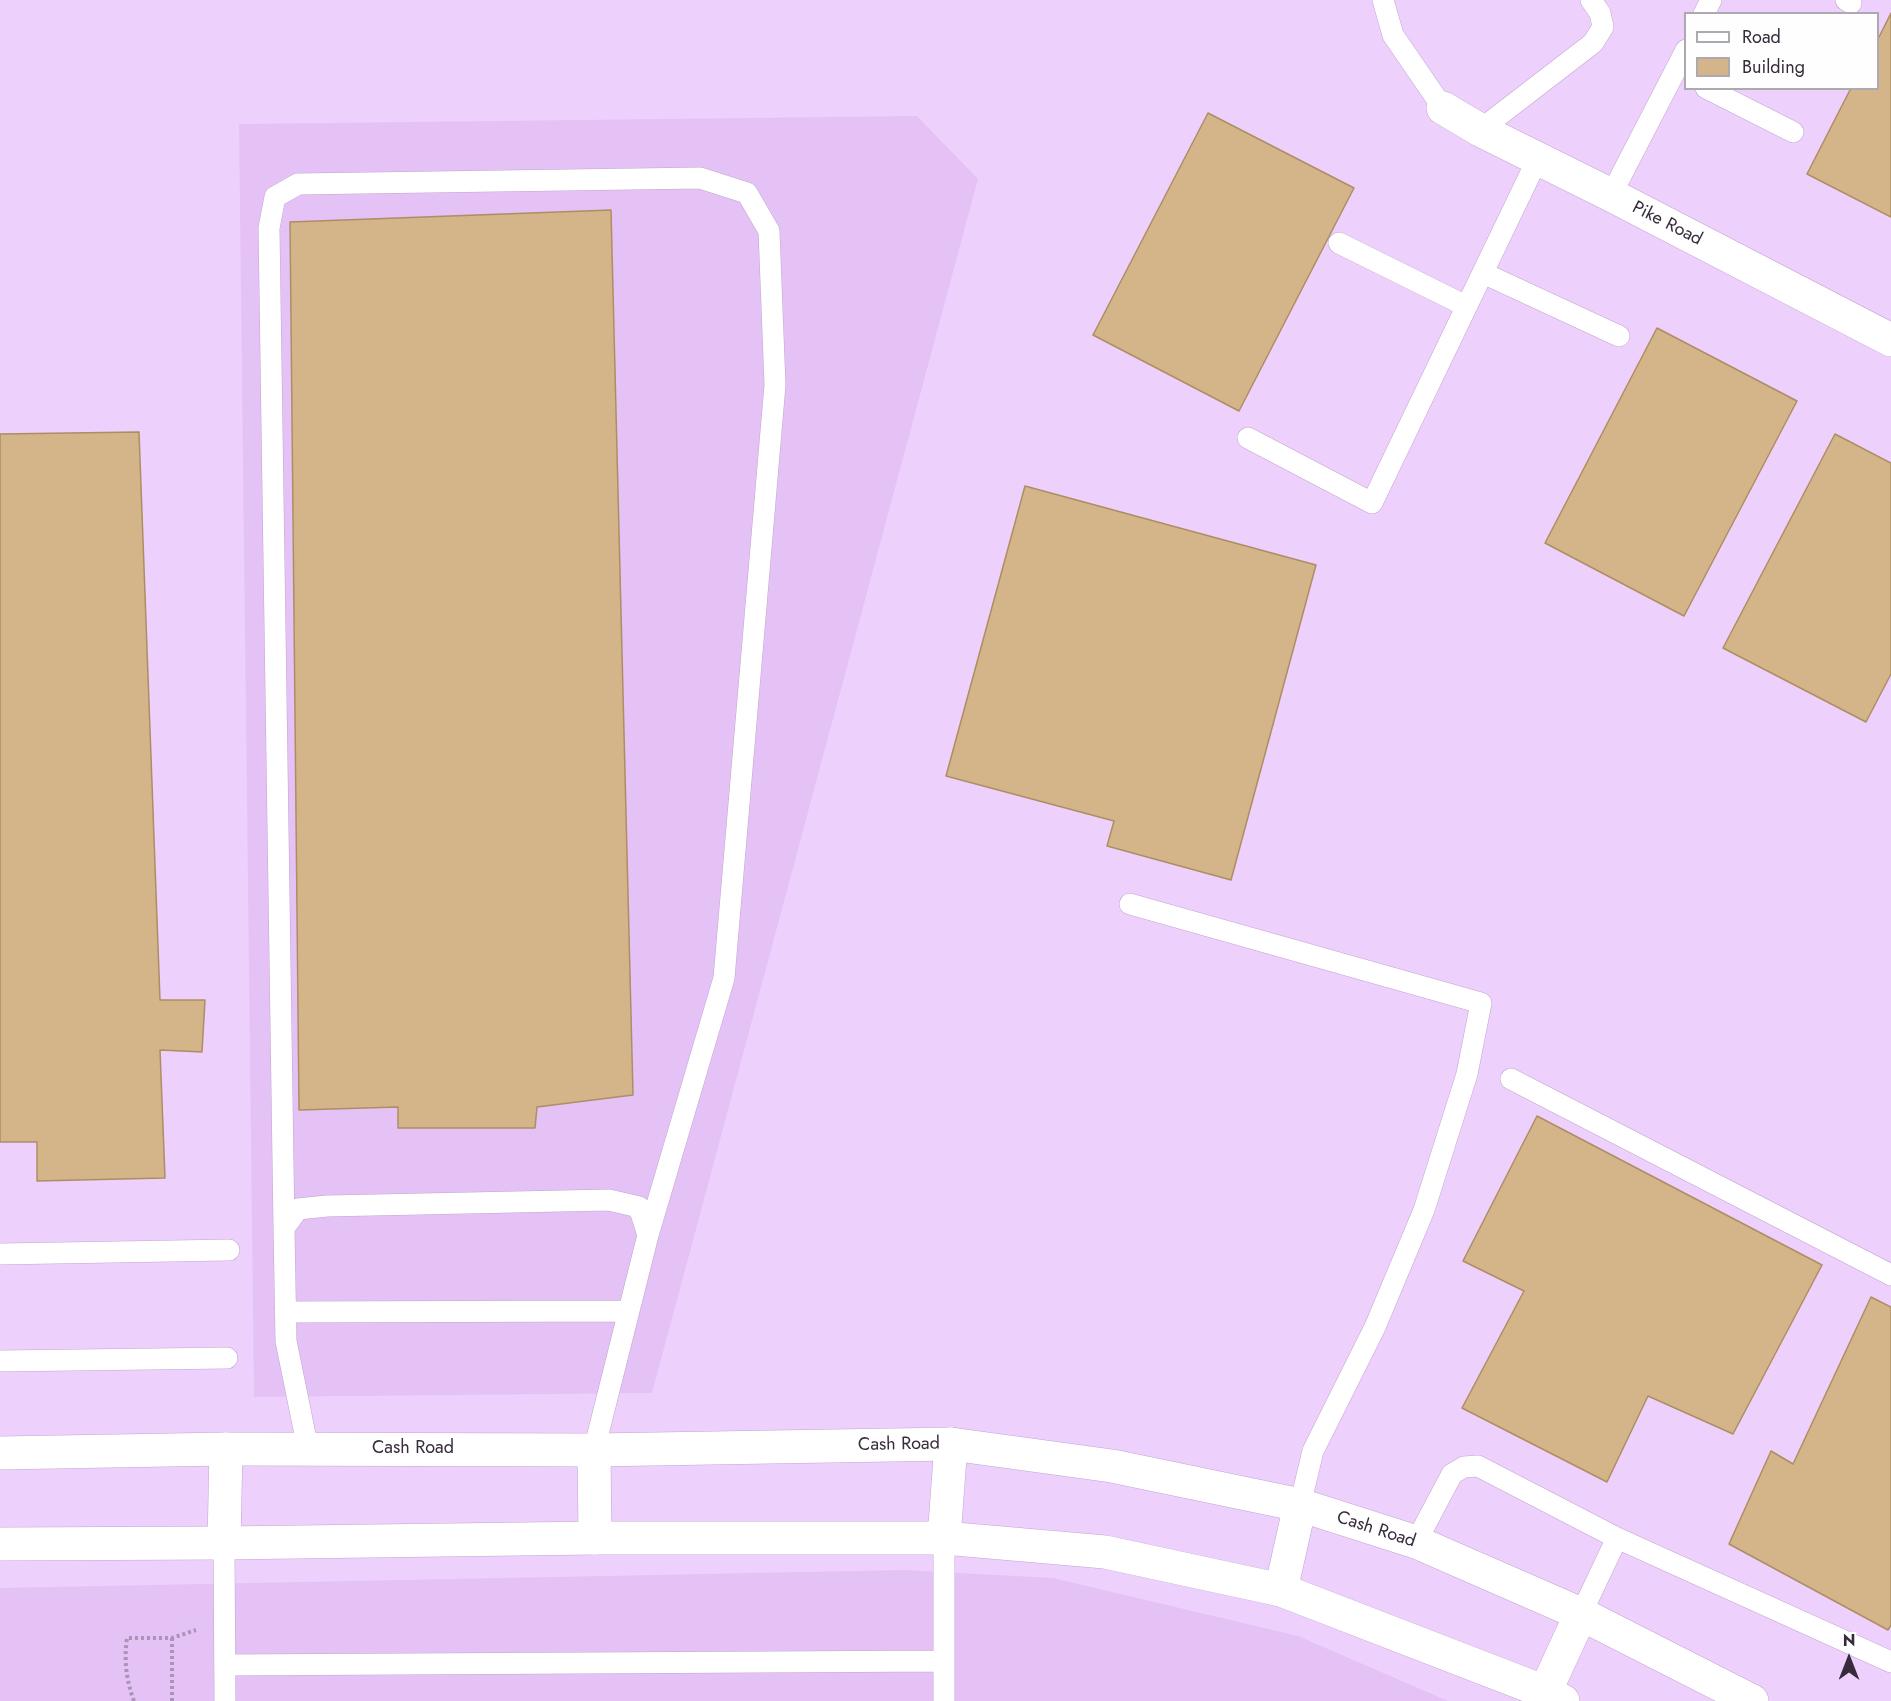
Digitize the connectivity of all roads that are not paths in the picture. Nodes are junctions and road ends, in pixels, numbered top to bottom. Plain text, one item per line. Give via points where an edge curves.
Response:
1 (1383, 0) edge
2 (1591, 0) edge
3 (1684, 59) edge
4 (1680, 76) edge
5 (1710, 90) edge
6 (1443, 108) joint
7 (1480, 130) junction
8 (1793, 132) dead end
9 (1538, 158) junction
10 (1611, 195) junction
11 (1339, 243) dead end
12 (1483, 273) junction
13 (1466, 306) junction
14 (1619, 336) dead end
15 (1891, 340) edge
16 (1248, 438) dead end
17 (1130, 904) dead end
18 (1511, 1079) dead end
19 (284, 1228) junction
20 (648, 1234) junction
21 (229, 1250) dead end
22 (0, 1254) edge
23 (1891, 1275) edge
24 (628, 1311) junction
25 (285, 1312) junction
26 (227, 1358) dead end
27 (0, 1361) edge
28 (951, 1444) junction
29 (226, 1449) junction
30 (308, 1449) junction
31 (594, 1450) junction
32 (0, 1453) edge
33 (1300, 1505) junction
34 (595, 1538) junction
35 (944, 1538) junction
36 (1617, 1538) junction
37 (1416, 1542) junction
38 (224, 1543) junction
39 (0, 1544) edge
40 (1281, 1590) junction
41 (1581, 1614) junction
42 (944, 1661) junction
43 (1891, 1662) edge
44 (225, 1665) junction
45 (1554, 1696) edge
46 (225, 1701) edge
47 (944, 1701) edge
48 (1752, 1701) edge

1 - 6 lane via 1393,35
2 - 7 lane via 1603,27 1593,43
3 - 4 lane
4 - 10 lane
5 - 8 lane
6 - 7 street, Pike Road
7 - 9 street, Pike Road
9 - 10 street, Pike Road
9 - 12 lane
10 - 15 street, Pike Road
11 - 13 lane
12 - 13 lane
12 - 14 lane
13 - 16 lane via 1372,503
17 - 33 lane via 1481,1003 1467,1074 1424,1210 1375,1327 1313,1451
18 - 23 lane
19 - 20 lane via 298,1209 327,1206 609,1200 639,1207
19 - 20 lane via 269,228 275,197 298,184 700,178 747,193 769,231 775,385 724,978
19 - 25 lane
20 - 24 lane
21 - 22 lane
24 - 25 lane
24 - 31 lane
25 - 30 lane via 286,1341
26 - 27 lane
28 - 31 street, Cash Road
28 - 33 street, Cash Road via 1112,1466
28 - 35 street
29 - 30 street, Cash Road
29 - 32 street, Cash Road
29 - 38 street
30 - 31 street, Cash Road
31 - 34 street
33 - 37 street, Cash Road
33 - 40 street
34 - 35 street
34 - 38 street
35 - 40 street via 1105,1552
35 - 42 lane
36 - 37 lane via 1478,1466 1464,1467 1452,1474
36 - 41 lane
36 - 43 lane
37 - 41 street, Cash Road
38 - 39 street
38 - 44 lane
40 - 45 street
41 - 45 street
41 - 48 street, Cash Road
42 - 44 lane
42 - 47 lane
44 - 46 lane

